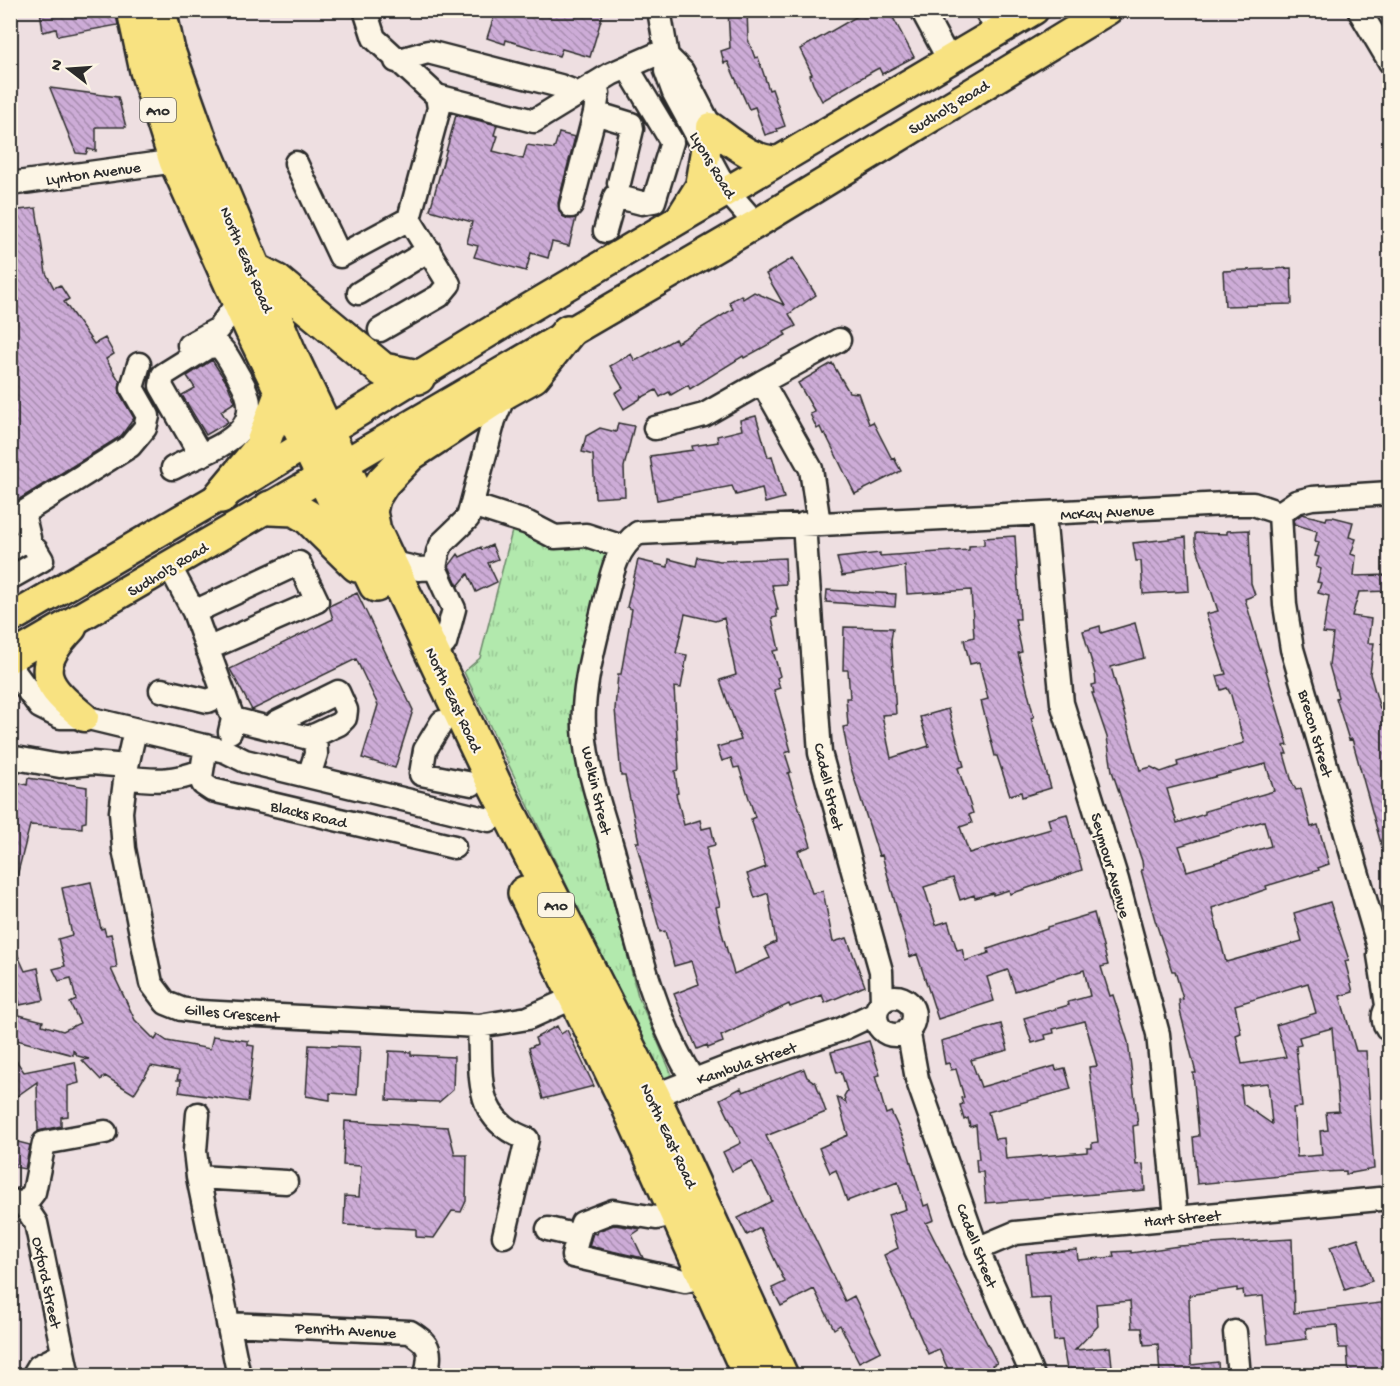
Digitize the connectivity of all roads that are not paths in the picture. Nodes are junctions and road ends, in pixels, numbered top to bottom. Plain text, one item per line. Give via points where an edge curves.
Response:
1 (134, 10) edge
2 (159, 10) edge
3 (659, 10) edge
4 (922, 10) edge
5 (1034, 10) edge
6 (1108, 10) edge
7 (1359, 10) edge
8 (371, 11) edge
9 (992, 21) edge
10 (667, 53) junction
11 (949, 60) junction
12 (396, 61) junction
13 (1389, 62) edge
14 (627, 67) junction
15 (594, 84) junction
16 (437, 96) junction
17 (575, 96) junction
18 (188, 110) junction
19 (595, 113) junction
20 (708, 139) junction
21 (176, 161) junction
22 (778, 161) junction
23 (296, 163) dead end
24 (619, 183) dead end
25 (10, 184) edge
26 (734, 187) junction
27 (571, 206) dead end
28 (409, 219) junction
29 (679, 220) junction
30 (756, 224) junction
31 (605, 231) dead end
32 (429, 250) junction
33 (704, 254) junction
34 (251, 268) junction
35 (359, 293) dead end
36 (239, 301) junction
37 (218, 329) junction
38 (252, 330) junction
39 (380, 330) dead end
40 (568, 332) junction
41 (838, 340) dead end
42 (418, 377) junction
43 (762, 382) junction
44 (506, 391) junction
45 (282, 392) junction
46 (655, 428) dead end
47 (318, 438) junction
48 (200, 454) junction
49 (173, 468) dead end
50 (333, 470) junction
51 (1389, 493) edge
52 (221, 496) junction
53 (472, 505) junction
54 (270, 508) junction
55 (1280, 513) junction
56 (1044, 515) junction
57 (17, 517) edge
58 (811, 524) junction
59 (373, 526) junction
60 (25, 546) edge
61 (623, 548) junction
62 (10, 566) edge
63 (170, 567) junction
64 (435, 568) junction
65 (382, 571) junction
66 (10, 578) edge
67 (194, 612) junction
68 (10, 620) edge
69 (77, 622) junction
70 (207, 649) junction
71 (434, 654) junction
72 (10, 658) edge
73 (10, 666) edge
74 (161, 690) dead end
75 (224, 694) junction
76 (84, 717) junction
77 (233, 719) junction
78 (272, 728) junction
79 (135, 730) junction
80 (315, 735) junction
81 (215, 749) junction
82 (10, 757) edge
83 (126, 771) junction
84 (201, 771) junction
85 (309, 776) junction
86 (354, 787) junction
87 (489, 820) junction
88 (348, 822) junction
89 (454, 847) dead end
90 (1379, 947) junction
91 (1389, 970) edge
92 (575, 997) junction
93 (1388, 1005) edge
94 (890, 1017) junction
95 (479, 1026) junction
96 (1389, 1031) edge
97 (693, 1080) junction
98 (641, 1100) junction
99 (198, 1114) dead end
100 (105, 1131) dead end
101 (198, 1177) junction
102 (286, 1182) dead end
103 (1389, 1198) edge
104 (17, 1202) edge
105 (677, 1213) junction
106 (1176, 1217) junction
107 (548, 1229) dead end
108 (504, 1236) dead end
109 (578, 1236) junction
110 (977, 1249) junction
111 (706, 1276) junction
112 (228, 1324) junction
113 (1235, 1332) dead end
114 (66, 1365) edge
115 (33, 1376) edge
116 (239, 1376) edge
117 (426, 1376) edge
118 (750, 1376) edge
119 (781, 1376) edge
120 (1033, 1376) edge
121 (1239, 1376) edge

1 - 21 highway, North East Road / A10 via 150,81
2 - 18 highway, North East Road / A10
3 - 10 street, Lyons Road
4 - 11 street
5 - 9 main road
6 - 30 main road, Sudholz Road
7 - 13 street
8 - 12 street via 374,38
9 - 11 main road
10 - 14 street
10 - 20 street, Lyons Road via 669,83
11 - 22 main road
12 - 16 street
12 - 17 street via 428,52 560,86
14 - 15 street
14 - 31 street via 672,142 654,201 642,203 615,196
15 - 17 street
15 - 19 street via 598,93
16 - 17 street via 534,121
16 - 28 street via 439,108
18 - 21 highway via 184,158
18 - 34 highway, North East Road / A10
19 - 24 street via 631,124
19 - 27 street
20 - 22 main road via 763,160
20 - 26 street, Lyons Road
20 - 29 main road via 700,186
21 - 25 street, Lynton Avenue
21 - 36 highway, North East Road / A10
22 - 26 main road, Sudholz Road
23 - 28 street via 340,256
26 - 29 main road, Sudholz Road
26 - 30 street, Lyons Road
28 - 32 street
29 - 33 main road
29 - 42 main road, Sudholz Road via 563,280
30 - 33 main road, Sudholz Road
32 - 35 street
32 - 39 street via 446,278 446,290
33 - 40 main road, Sudholz Road
34 - 42 highway via 276,281 382,370
34 - 47 highway, North East Road / A10
36 - 37 street
36 - 38 highway, North East Road / A10
37 - 38 street
37 - 57 street via 137,370 132,388 148,416 145,428 130,446
38 - 45 highway, North East Road / A10
40 - 44 highway via 533,376
40 - 50 main road, Sudholz Road
41 - 43 street
42 - 47 main road, Sudholz Road
43 - 46 street via 704,415
43 - 58 street, Cadell Street via 811,469
44 - 53 street via 494,420
44 - 59 highway via 410,454 373,498
45 - 47 highway, North East Road / A10
45 - 52 highway via 261,448
47 - 50 highway, North East Road / A10
47 - 52 main road, Sudholz Road
48 - 48 street via 161,387 163,375 208,347 218,346 247,392 247,413 242,430 213,451
48 - 49 street
50 - 54 main road, Sudholz Road
50 - 59 highway, North East Road / A10
50 - 65 highway, North East Road / A10
51 - 55 street via 1312,498 1296,502
52 - 68 main road, Sudholz Road
53 - 61 street via 555,537 586,535
53 - 64 street via 468,518 442,543
54 - 63 main road, Sudholz Road
54 - 65 highway via 294,510 308,517
55 - 56 street, McKay Avenue via 1253,504 1226,504
55 - 90 street, Brecon Street via 1285,605 1292,649
56 - 58 street, McKay Avenue
56 - 106 street, Seymour Avenue via 1062,703 1118,880 1158,1034
57 - 60 street
58 - 61 street via 638,533
58 - 94 street, Cadell Street via 820,753 881,971
59 - 65 highway, North East Road / A10
60 - 62 street
60 - 66 street via 42,560
61 - 97 street, Welkin Street via 614,565 589,669 584,709 587,758 652,995
63 - 67 street
63 - 69 main road, Sudholz Road
64 - 65 street
64 - 71 street via 454,609 445,643
65 - 71 highway, North East Road / A10
65 - 87 highway, North East Road / A10 via 442,722
67 - 70 street
67 - 70 street via 298,563 317,601
69 - 72 main road, Sudholz Road
69 - 76 main road via 57,643 48,680 58,696
70 - 75 street
71 - 98 highway, North East Road / A10
73 - 76 street via 40,707 60,717
74 - 75 street via 208,701
75 - 77 street
76 - 79 street
77 - 78 street
77 - 81 street
78 - 80 street via 309,738
78 - 80 street via 338,692 346,710 345,718
79 - 81 street
79 - 83 street, Gilles Crescent
80 - 85 street via 316,754
81 - 84 street
81 - 85 street via 245,761
82 - 83 street via 60,766 92,763
83 - 84 street via 157,782
83 - 95 street, Gilles Crescent via 124,849 152,983 166,1003 200,1012
84 - 88 street, Blacks Road via 203,784 212,789
85 - 86 street
86 - 87 street
86 - 88 street
87 - 92 highway, North East Road / A10
88 - 89 street, Blacks Road
90 - 91 street, Brecon Street
90 - 93 street, Brecon Street
92 - 95 street, Gilles Crescent via 528,1018
92 - 98 highway, North East Road / A10
93 - 96 street, Brecon Street via 1383,1023
94 - 97 street, Kambula Street
94 - 110 street, Cadell Street via 917,1079
95 - 108 street via 485,1104 494,1119 527,1139
97 - 98 street, Kambula Street
98 - 105 highway, North East Road / A10
98 - 119 highway, North East Road / A10
99 - 101 street
100 - 104 street via 44,1143 34,1192
101 - 102 street
101 - 112 street
103 - 106 street, Hart Street
104 - 114 street, Oxford Street via 36,1223
105 - 109 street via 656,1218 613,1211 582,1223
105 - 111 highway, North East Road / A10
106 - 110 street, Hart Street via 1015,1233
107 - 109 street
109 - 111 street via 573,1256 686,1281
110 - 120 street, Cadell Street
111 - 118 highway, North East Road / A10
112 - 116 street
112 - 117 street, Penrith Avenue via 410,1332 426,1342 431,1354
113 - 121 street
114 - 115 street via 39,1366

